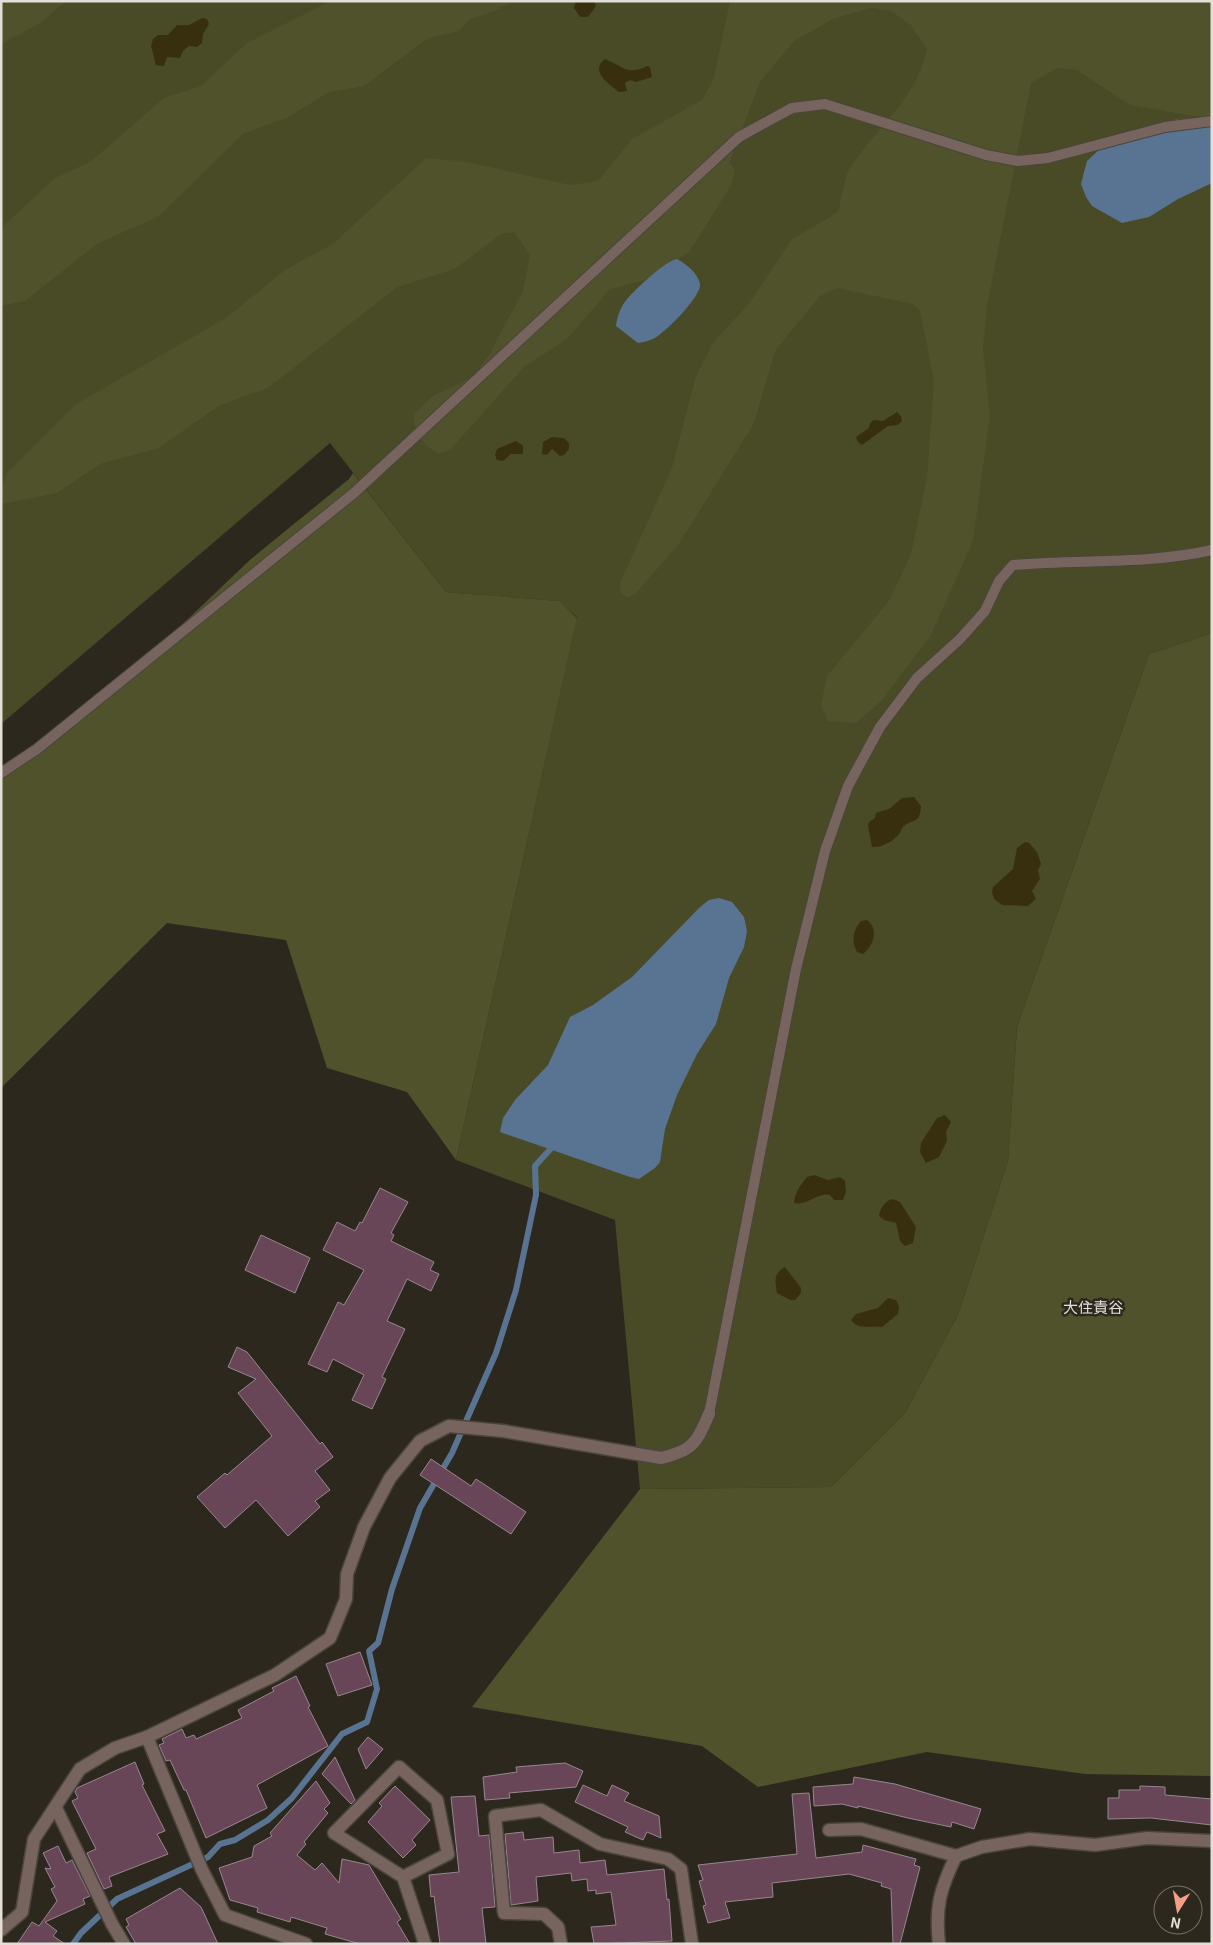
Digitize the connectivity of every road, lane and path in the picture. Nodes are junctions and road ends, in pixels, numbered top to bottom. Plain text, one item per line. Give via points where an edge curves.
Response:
1 (1212, 121) edge
2 (1212, 550) edge
3 (1, 773) edge
4 (709, 1414) joint
5 (148, 1737) junction
6 (56, 1808) junction
7 (829, 1830) dead end
8 (1212, 1841) edge
9 (956, 1856) junction
10 (403, 1877) junction
11 (1, 1930) edge
12 (124, 1944) edge
13 (306, 1944) edge
14 (425, 1944) edge
15 (560, 1944) edge
16 (692, 1944) edge
17 (939, 1944) edge

1 - 3 lane via 1165,127 1048,158 1018,161 986,155 825,104 792,108 739,137 354,493 37,750
2 - 4 lane via 1135,560 1013,565 999,581 984,611 960,639 917,678 880,727 848,786 825,851 807,923
4 - 5 street via 697,1440 681,1453 661,1458 503,1431 449,1426 420,1441 390,1478 364,1526 347,1574 346,1599 330,1638 275,1675
5 - 6 street via 115,1748 80,1769
5 - 13 street via 202,1870 225,1915
6 - 11 street via 34,1839 22,1912
6 - 12 street
7 - 9 street via 861,1829
8 - 9 street via 1147,1838 1095,1844 1030,1839 982,1847
9 - 17 street via 942,1888 936,1916
10 - 10 street via 448,1854 437,1800 399,1767 334,1833
10 - 14 street
15 - 16 street via 558,1927 544,1914 504,1913 495,1816 541,1810 600,1844 668,1859 681,1869

